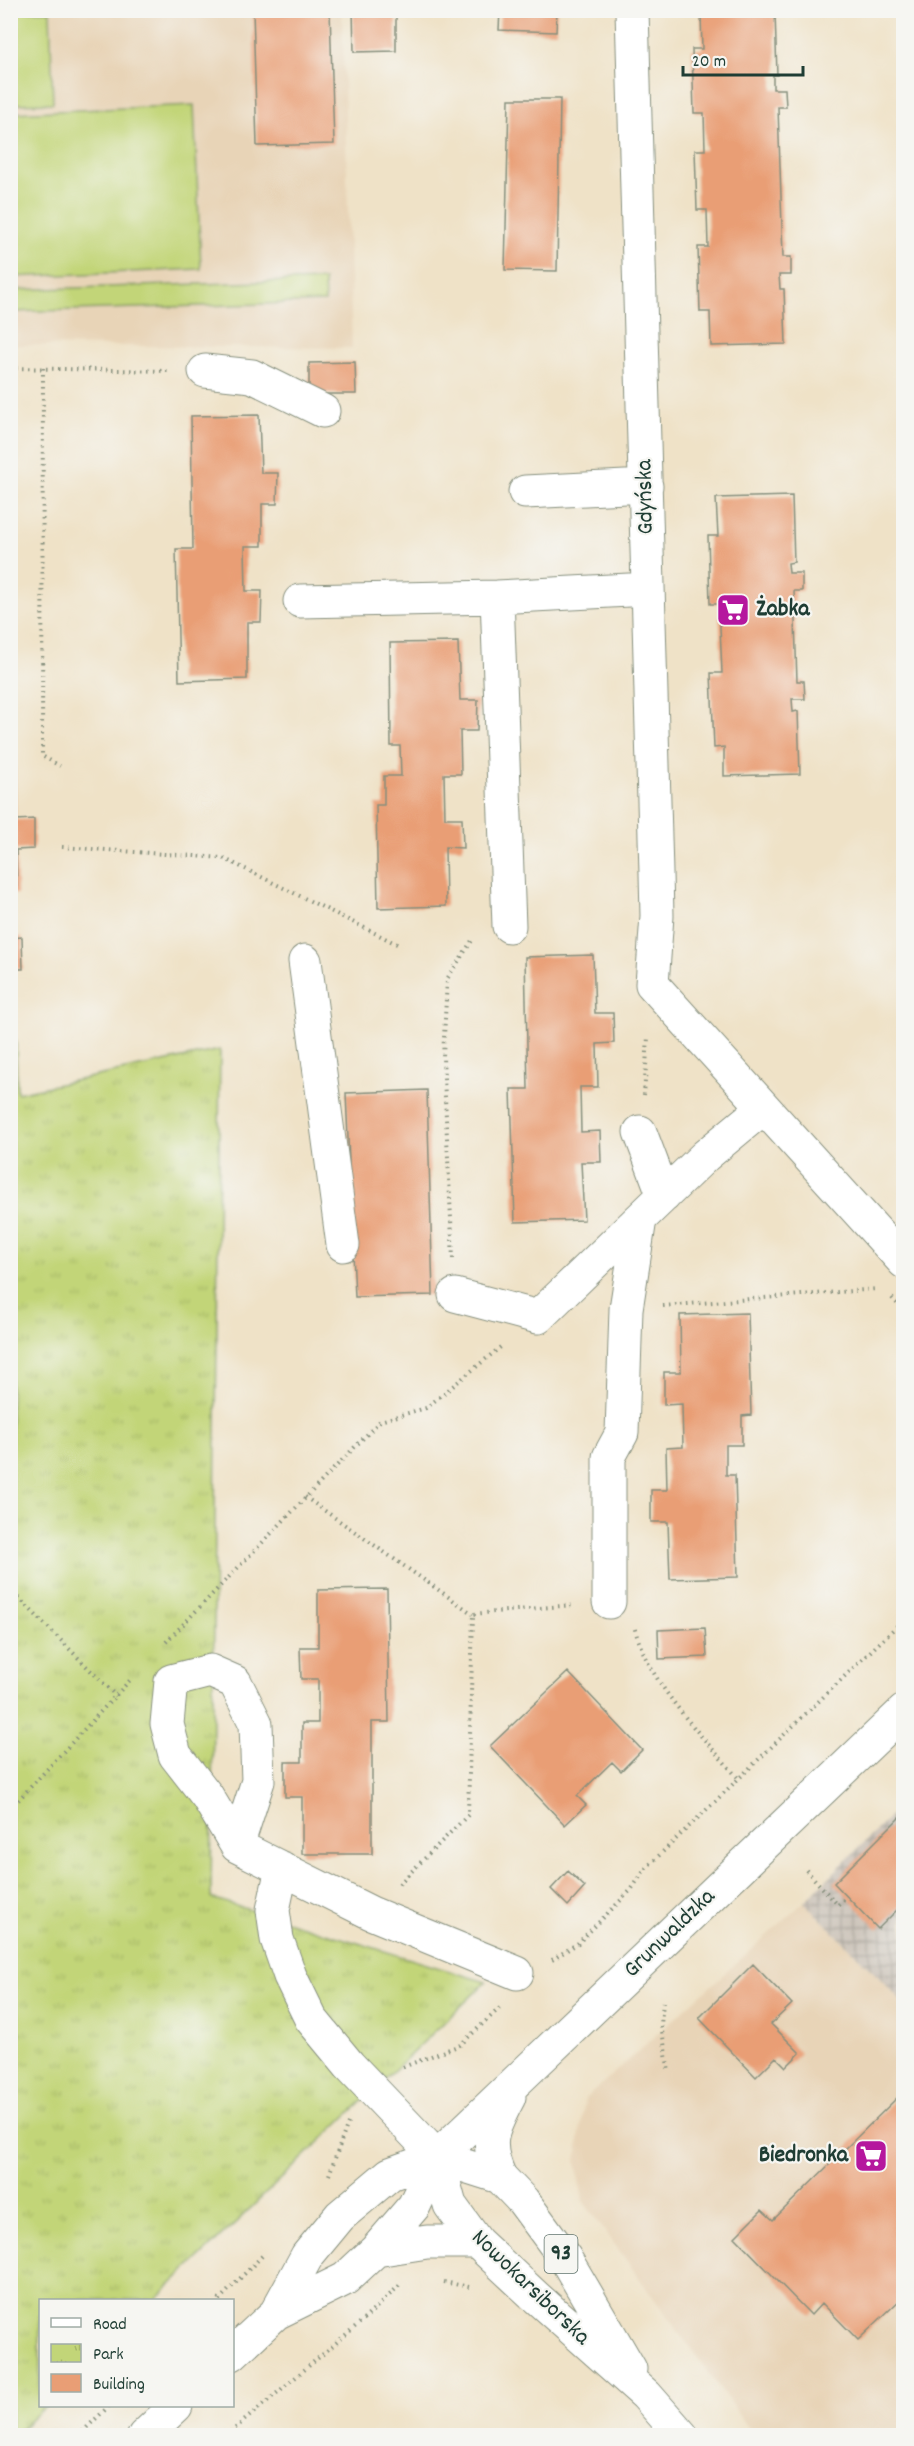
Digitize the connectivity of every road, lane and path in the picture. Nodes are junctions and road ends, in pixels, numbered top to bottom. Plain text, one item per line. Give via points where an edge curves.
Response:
1 (632, 10) edge
2 (10, 368) edge
3 (43, 368) junction
4 (205, 372) joint
5 (322, 411) dead end
6 (646, 486) junction
7 (525, 492) dead end
8 (648, 589) junction
9 (497, 597) junction
10 (300, 601) dead end
11 (60, 766) dead end
12 (62, 847) dead end
13 (494, 928) joint
14 (399, 945) dead end
15 (305, 961) dead end
16 (645, 1070) dead end
17 (763, 1107) junction
18 (642, 1116) joint
19 (664, 1196) junction
20 (640, 1219) junction
21 (343, 1245) dead end
22 (903, 1262) edge
23 (884, 1288) dead end
24 (455, 1294) joint
25 (626, 1309) junction
26 (538, 1317) junction
27 (305, 1497) junction
28 (10, 1588) edge
29 (609, 1602) junction
30 (472, 1614) junction
31 (903, 1619) edge
32 (165, 1643) dead end
33 (140, 1669) dead end
34 (116, 1696) junction
35 (903, 1711) edge
36 (739, 1779) junction
37 (10, 1809) edge
38 (237, 1846) junction
39 (282, 1868) junction
40 (806, 1870) dead end
41 (848, 1896) dead end
42 (371, 1913) junction
43 (531, 1970) joint
44 (663, 2002) dead end
45 (504, 2004) dead end
46 (398, 2069) dead end
47 (669, 2072) dead end
48 (519, 2079) junction
49 (354, 2113) dead end
50 (437, 2157) junction
51 (500, 2177) junction
52 (325, 2185) dead end
53 (477, 2242) junction
54 (376, 2250) junction
55 (406, 2279) dead end
56 (226, 2293) dead end
57 (221, 2299) edge
58 (276, 2313) junction
59 (234, 2352) edge
60 (646, 2395) junction
61 (108, 2407) edge
62 (175, 2407) edge
63 (78, 2436) edge
64 (144, 2436) edge
65 (226, 2436) edge
66 (682, 2436) edge

1 - 6 street, Gdyńska
2 - 3 path
3 - 4 path
3 - 11 path via 42,756
4 - 5 street via 252,376
6 - 7 street
6 - 8 street, Gdyńska
8 - 9 street
8 - 17 street, Gdyńska via 657,916 652,984
9 - 10 street
9 - 13 street
12 - 14 path via 223,858
13 - 24 path via 447,979 443,1057
15 - 21 street
16 - 18 path
17 - 19 street
17 - 22 street
18 - 19 street
19 - 20 street
20 - 25 street
20 - 26 street
23 - 25 path
24 - 26 street
25 - 29 street via 622,1433 609,1457
26 - 27 path via 426,1408 380,1421
27 - 30 path
27 - 32 path
28 - 34 path
29 - 30 path
29 - 36 path via 629,1603 640,1647 670,1697
30 - 42 path via 468,1815
31 - 36 path
33 - 34 path
34 - 37 path
35 - 48 street, Grunwaldzka
36 - 43 path via 646,1868 631,1890 578,1943
38 - 38 street via 258,1780 256,1724 236,1682 210,1671 171,1681 167,1724 175,1755 207,1796
38 - 39 street
39 - 42 street
39 - 50 street via 273,1910 277,1939 311,2019
40 - 41 path via 838,1905
42 - 43 street
44 - 47 path via 661,2025
45 - 46 path via 459,2045
48 - 50 street, Grunwaldzka
48 - 51 street, Nowokarsiborska via 491,2136 491,2157
49 - 52 path
50 - 51 street, Nowokarsiborska / 93
50 - 53 street, Nowokarsiborska / 93 via 450,2205
50 - 54 street, Grunwaldzka via 414,2206
50 - 58 street, Grunwaldzka via 390,2174 340,2216 307,2256
51 - 60 street, Nowokarsiborska / 93 via 565,2259
53 - 54 street via 427,2242
53 - 60 street, Nowokarsiborska / 93
54 - 58 street, Grunwaldzka via 345,2279
55 - 65 path
56 - 57 path
58 - 59 street, Grunwaldzka
60 - 66 street, Nowokarsiborska / 93
61 - 63 path
62 - 64 street

